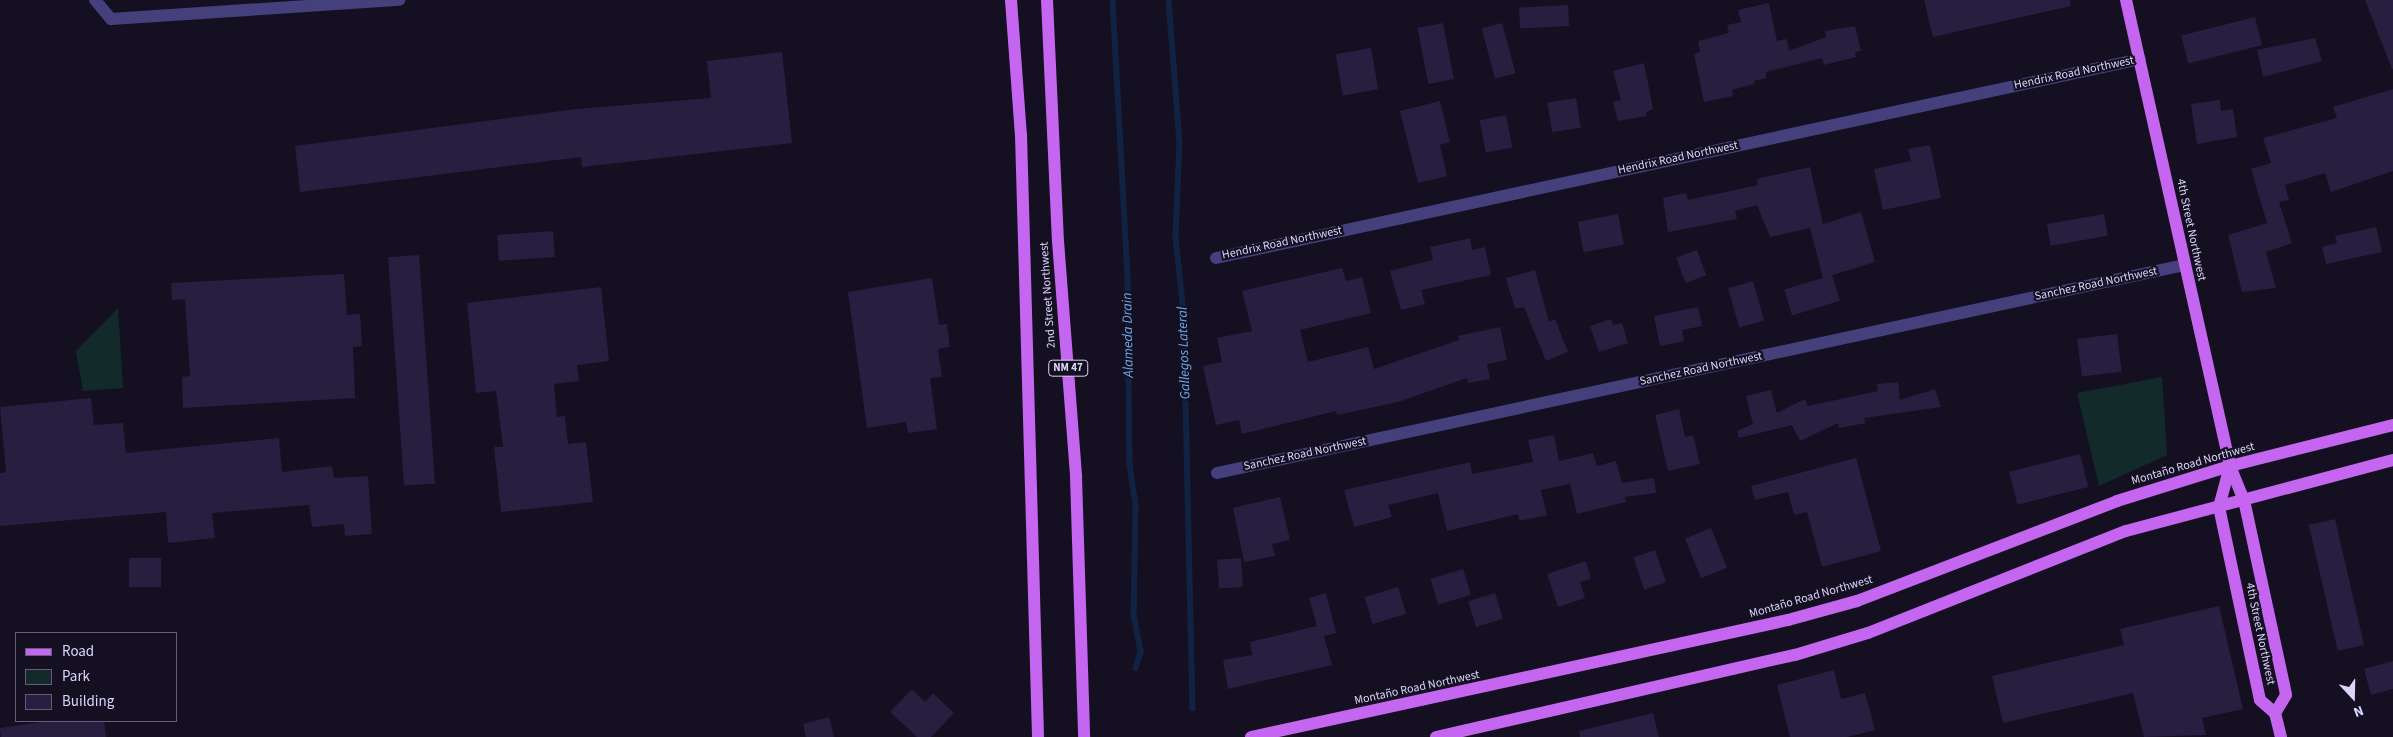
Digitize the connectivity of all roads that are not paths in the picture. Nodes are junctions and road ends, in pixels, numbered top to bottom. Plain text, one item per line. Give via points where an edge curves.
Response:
1 (95, 0) edge
2 (399, 0) edge
3 (1011, 0) edge
4 (1046, 0) edge
5 (2126, 0) edge
6 (2140, 59) junction
7 (1216, 258) dead end
8 (2184, 265) junction
9 (2393, 425) edge
10 (2393, 460) edge
11 (2230, 466) junction
12 (1217, 473) dead end
13 (2244, 500) junction
14 (2219, 507) junction
15 (2276, 713) junction
16 (1038, 737) edge
17 (1084, 737) edge
18 (1251, 737) edge
19 (1436, 737) edge
20 (2281, 737) edge

1 - 2 street via 111,19
3 - 16 main road, 2nd Street Northwest via 1021,135
4 - 17 main road, 2nd Street Northwest / NM 47 via 1058,241 1076,477
5 - 6 main road, 4th Street Northwest
6 - 7 street, Hendrix Road Northwest
6 - 8 main road, 4th Street Northwest
8 - 11 main road, 4th Street Northwest
8 - 12 street, Sanchez Road Northwest
9 - 11 main road, Montaño Road Northwest
10 - 13 main road
11 - 13 main road, 4th Street Northwest
11 - 14 main road, 4th Street Northwest
11 - 18 main road, Montaño Road Northwest via 2037,528 1857,601 1627,658
13 - 14 main road
13 - 15 main road, 4th Street Northwest via 2286,695
14 - 15 main road, 4th Street Northwest via 2260,700
14 - 19 main road via 2126,531 1868,633 1795,655
15 - 20 main road

